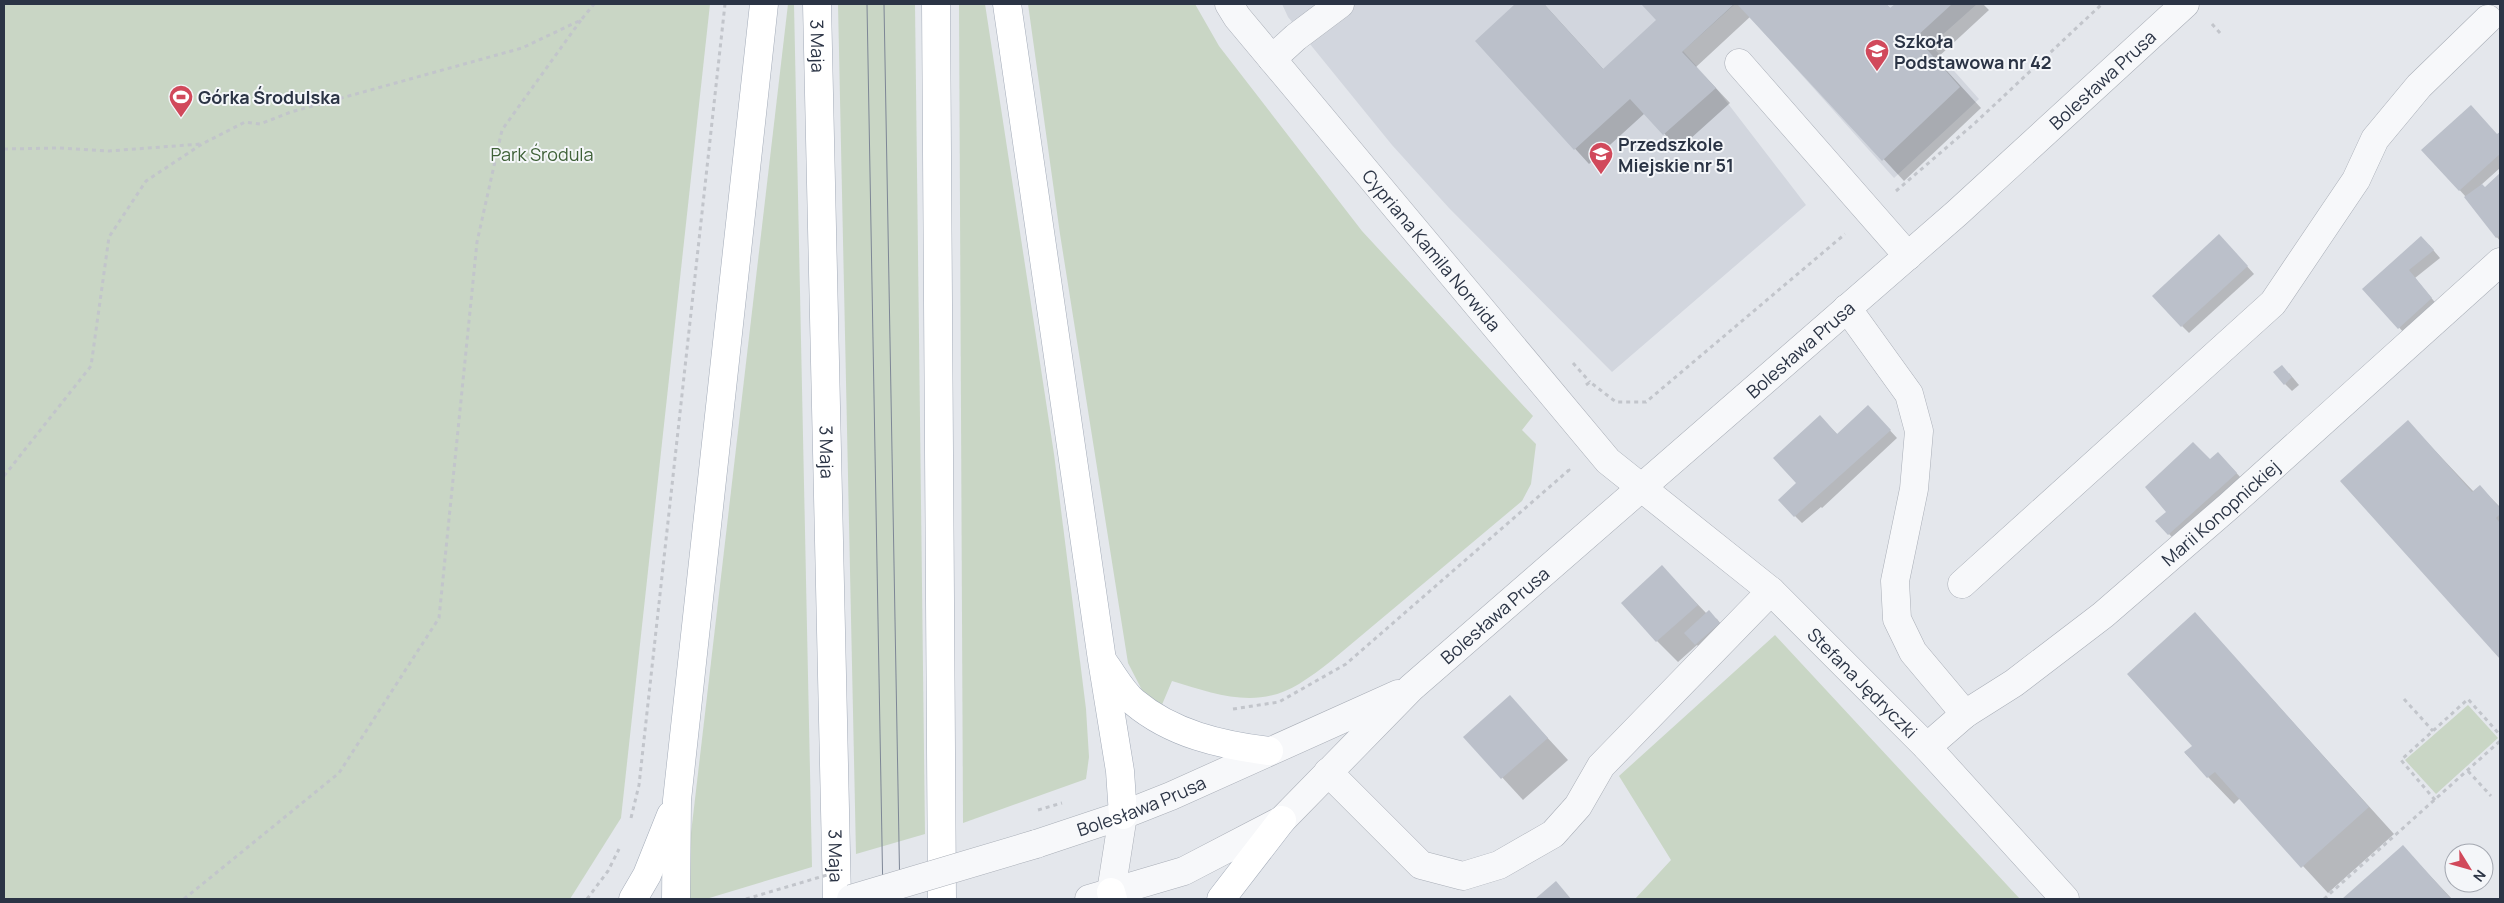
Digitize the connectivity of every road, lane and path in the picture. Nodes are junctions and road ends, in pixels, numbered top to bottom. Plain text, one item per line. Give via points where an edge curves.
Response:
1 (594, 4) edge
2 (725, 4) edge
3 (764, 4) edge
4 (816, 4) edge
5 (936, 4) edge
6 (1007, 4) edge
7 (1229, 4) edge
8 (1340, 4) edge
9 (2102, 4) edge
10 (2185, 4) edge
11 (2488, 18) edge
12 (581, 20) junction
13 (1272, 59) junction
14 (1739, 63) dead end
15 (202, 144) junction
16 (4, 150) edge
17 (1872, 212) junction
18 (1908, 256) junction
19 (2500, 262) edge
20 (1847, 308) junction
21 (1561, 408) junction
22 (1563, 463) dead end
23 (4, 476) edge
24 (1641, 489) junction
25 (1962, 584) dead end
26 (1771, 591) junction
27 (1102, 660) junction
28 (1411, 688) junction
29 (2404, 699) dead end
30 (1230, 710) dead end
31 (1965, 714) junction
32 (2433, 731) junction
33 (2500, 735) edge
34 (2500, 742) edge
35 (1927, 747) junction
36 (1269, 751) junction
37 (2468, 771) junction
38 (1328, 772) junction
39 (2491, 796) dead end
40 (677, 800) junction
41 (2435, 800) junction
42 (1123, 815) junction
43 (1282, 820) junction
44 (628, 826) dead end
45 (620, 847) dead end
46 (1104, 897) edge
47 (184, 899) edge
48 (587, 899) edge
49 (633, 899) edge
50 (676, 899) edge
51 (837, 899) edge
52 (851, 899) edge
53 (942, 899) edge
54 (1221, 899) edge
55 (2065, 899) edge
56 (2324, 899) edge

1 - 12 path
2 - 44 path via 639,785
3 - 40 main road
4 - 51 main road, 3 Maja
5 - 53 main road
6 - 27 main road
7 - 13 street, Cypriana Kamila Norwida
8 - 13 street
9 - 17 path via 1975,123
10 - 18 street, Bolesława Prusa
11 - 25 street via 2419,86 2375,139 2356,180 2273,303
12 - 15 path via 522,48 291,112 260,124 245,122
12 - 47 path via 502,130 477,242 439,618 339,773
13 - 21 street, Cypriana Kamila Norwida
14 - 17 street
15 - 16 path via 109,151 58,148
15 - 23 path via 146,181 109,237 91,366
17 - 18 street
17 - 21 path via 1646,402 1616,402 1590,382
18 - 20 street, Bolesława Prusa
19 - 31 street, Marii Konopnickiej via 2103,615 2014,683
20 - 24 street, Bolesława Prusa
20 - 31 street via 1909,394 1919,431 1914,489 1895,582 1896,618 1913,652
21 - 24 street, Cypriana Kamila Norwida via 1608,461
22 - 30 path via 1569,470 1346,664 1279,702
24 - 26 street, Stefana Jędryczki via 1683,518
24 - 28 street, Bolesława Prusa
26 - 35 street, Stefana Jędryczki
26 - 38 street via 1601,766 1578,806 1553,834 1499,866 1462,876 1421,865
27 - 36 main road via 1132,701 1157,719 1225,745
27 - 42 main road via 1120,772
28 - 36 street, Bolesława Prusa
28 - 38 street, Bolesława Prusa
29 - 32 path
31 - 35 street, Marii Konopnickiej
32 - 33 path via 2468,699
32 - 41 path via 2401,760
34 - 37 path
35 - 55 street, Stefana Jędryczki
36 - 42 street, Bolesława Prusa
37 - 39 path
37 - 41 path
38 - 43 street, Bolesława Prusa
40 - 49 main road via 647,875
40 - 50 main road
41 - 56 path
42 - 46 street
42 - 52 street, Bolesława Prusa, bridge
43 - 46 street, Bolesława Prusa via 1184,871
43 - 54 main road
45 - 48 path

